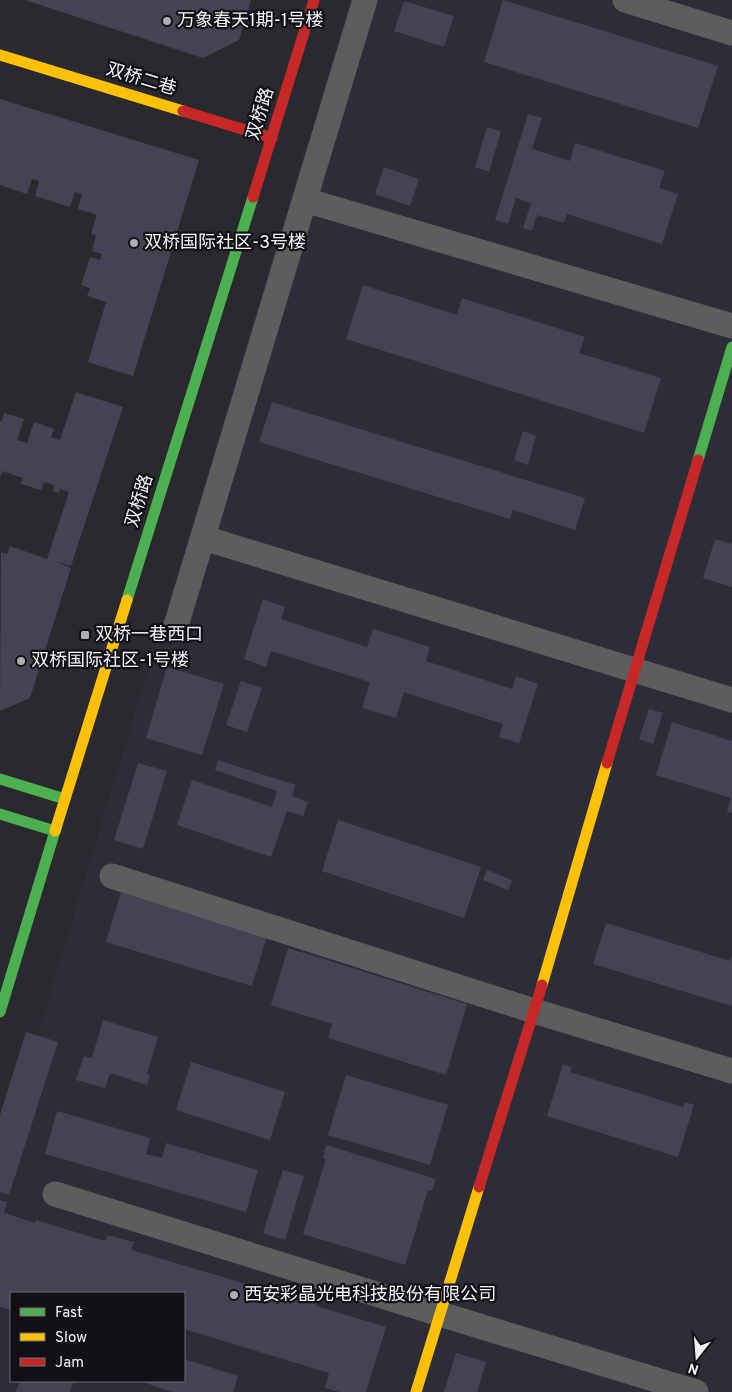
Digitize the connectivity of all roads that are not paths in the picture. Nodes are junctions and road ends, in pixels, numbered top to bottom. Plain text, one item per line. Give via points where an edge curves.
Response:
1 (314, 0) edge
2 (365, 0) edge
3 (625, 0) edge
4 (732, 33) edge
5 (0, 55) edge
6 (272, 138) junction
7 (305, 200) junction
8 (732, 326) edge
9 (732, 347) edge
10 (204, 538) junction
11 (175, 629) dead end
12 (634, 671) junction
13 (732, 700) edge
14 (0, 779) edge
15 (65, 799) junction
16 (0, 814) edge
17 (55, 831) junction
18 (112, 876) dead end
19 (534, 1011) junction
20 (0, 1012) edge
21 (732, 1071) edge
22 (55, 1194) dead end
23 (440, 1314) junction
24 (416, 1392) edge
25 (696, 1392) edge

1 - 6 street, 双桥路
2 - 7 street
3 - 4 street
5 - 6 street, 双桥二巷
6 - 15 street, 双桥路
7 - 8 street
7 - 10 street
9 - 12 street
10 - 11 street
10 - 12 street
12 - 13 street
12 - 19 street
14 - 15 street
15 - 17 street, 双桥路
16 - 17 street
17 - 20 street, 双桥路
18 - 19 street
19 - 21 street
19 - 23 street
22 - 23 street
23 - 24 street
23 - 25 street

